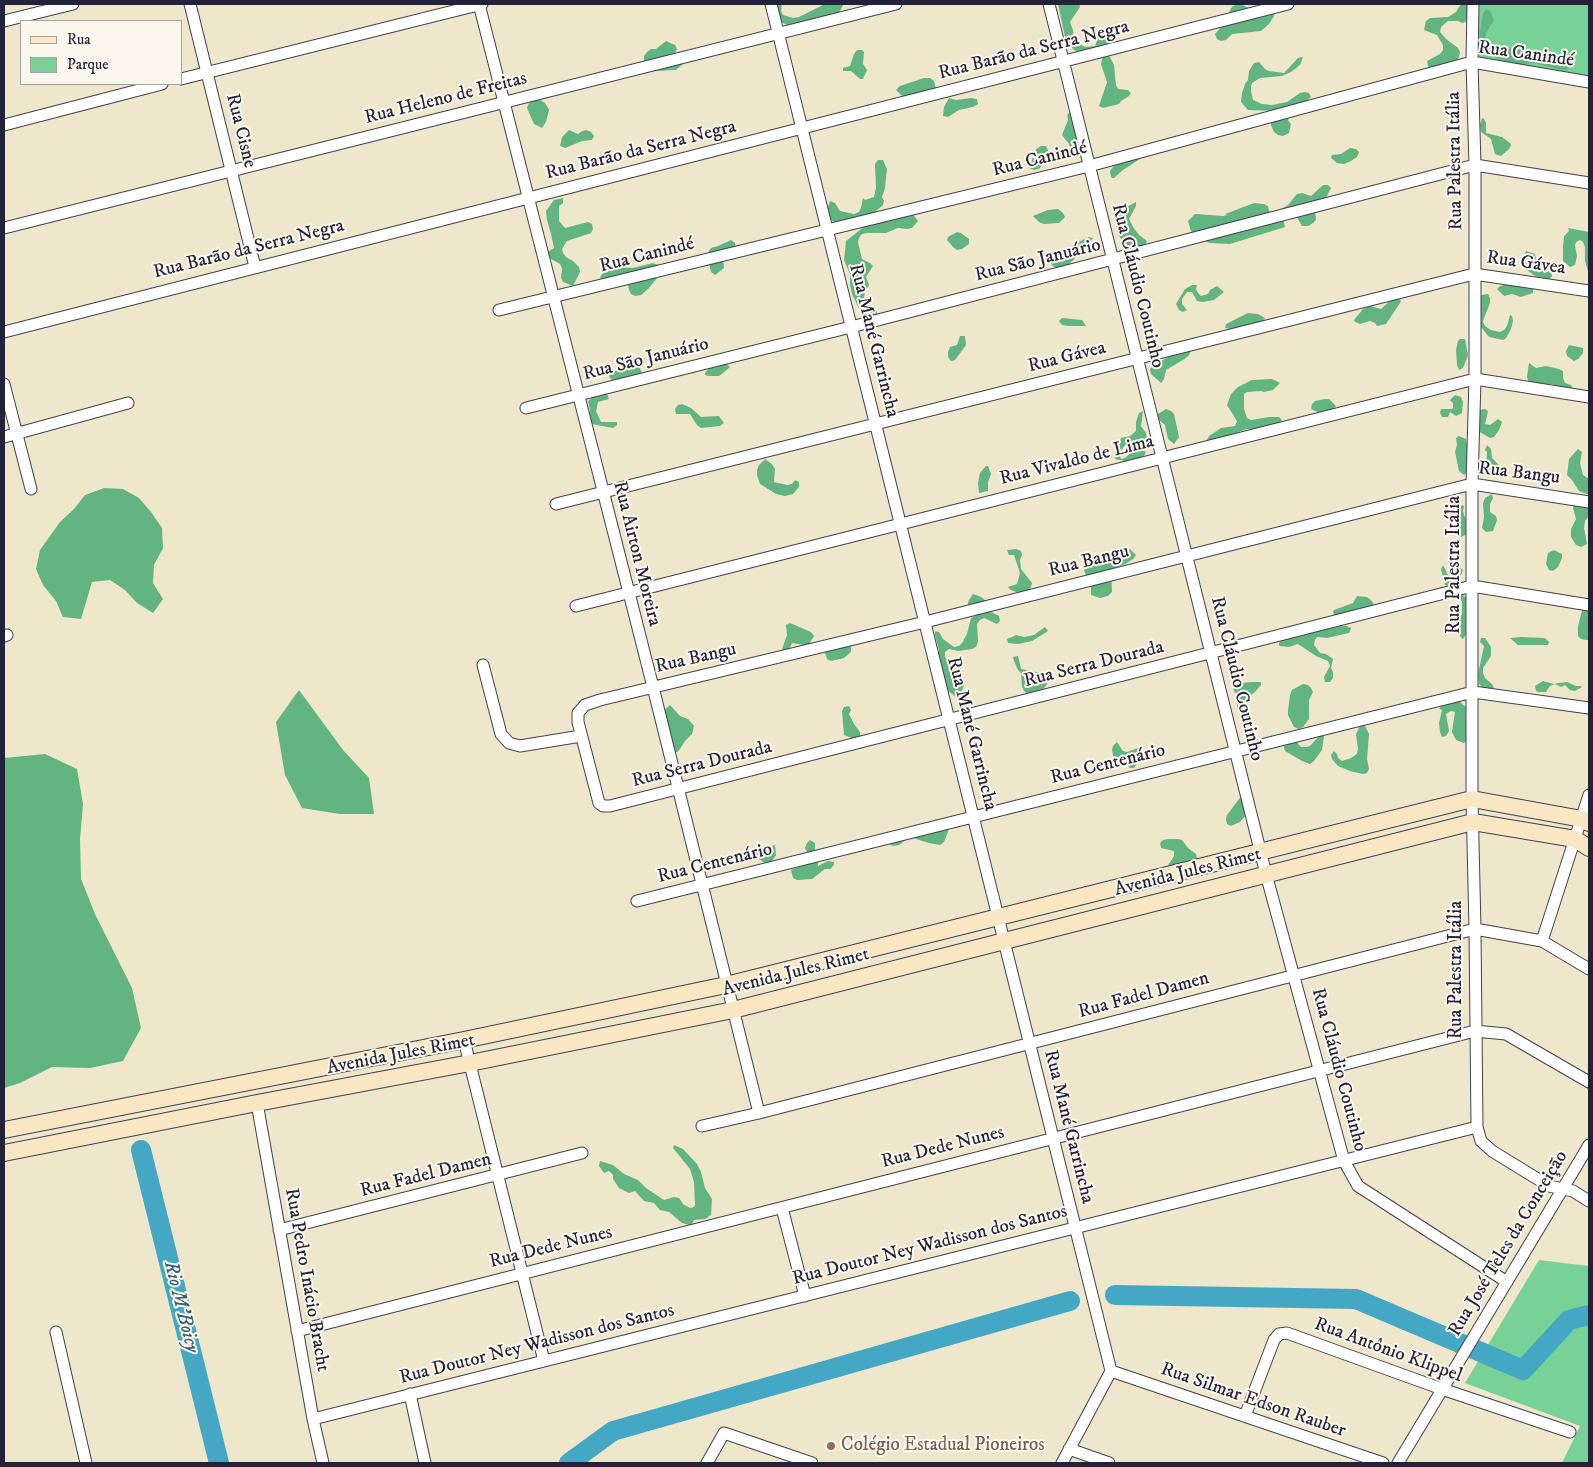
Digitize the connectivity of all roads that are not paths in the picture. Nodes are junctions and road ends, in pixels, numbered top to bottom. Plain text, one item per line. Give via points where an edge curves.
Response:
1 (73, 4) edge
2 (190, 4) edge
3 (480, 4) edge
4 (771, 4) edge
5 (896, 4) edge
6 (1049, 4) edge
7 (1288, 4) edge
8 (1473, 4) edge
9 (4, 21) edge
10 (778, 34) junction
11 (1064, 62) junction
12 (1472, 62) junction
13 (207, 72) junction
14 (182, 79) edge
15 (1589, 82) edge
16 (158, 85) edge
17 (504, 103) junction
18 (4, 125) edge
19 (802, 128) junction
20 (1475, 165) junction
21 (1090, 166) junction
22 (231, 170) junction
23 (1589, 183) edge
24 (528, 198) junction
25 (4, 228) edge
26 (827, 230) junction
27 (1113, 260) junction
28 (255, 267) junction
29 (1474, 274) junction
30 (1589, 291) edge
31 (553, 297) junction
32 (499, 310) dead end
33 (851, 327) junction
34 (4, 332) edge
35 (1138, 359) junction
36 (1475, 379) junction
37 (4, 384) edge
38 (578, 395) junction
39 (1589, 397) edge
40 (128, 403) dead end
41 (526, 408) dead end
42 (876, 424) junction
43 (16, 434) junction
44 (4, 437) edge
45 (1162, 458) junction
46 (1472, 484) junction
47 (31, 489) dead end
48 (602, 492) junction
49 (1589, 502) edge
50 (556, 504) dead end
51 (900, 524) junction
52 (1187, 555) junction
53 (1472, 586) junction
54 (628, 593) junction
55 (1589, 605) edge
56 (576, 606) dead end
57 (925, 622) junction
58 (1211, 653) junction
59 (483, 665) dead end
60 (653, 687) junction
61 (1473, 692) junction
62 (1589, 708) edge
63 (949, 720) junction
64 (581, 736) junction
65 (1236, 751) junction
66 (677, 789) junction
67 (1589, 795) edge
68 (1472, 799) junction
69 (973, 817) junction
70 (1586, 821) edge
71 (1473, 822) junction
72 (1575, 840) junction
73 (1589, 848) edge
74 (1261, 852) junction
75 (1266, 874) junction
76 (701, 885) junction
77 (637, 901) dead end
78 (998, 918) junction
79 (1475, 929) junction
80 (1004, 941) junction
81 (1542, 941) junction
82 (1589, 969) edge
83 (1294, 975) junction
84 (726, 985) junction
85 (733, 1010) junction
86 (1475, 1031) junction
87 (464, 1040) junction
88 (1030, 1044) junction
89 (470, 1063) junction
90 (1320, 1071) junction
91 (1589, 1082) edge
92 (257, 1103) junction
93 (759, 1113) junction
94 (702, 1126) dead end
95 (1477, 1127) junction
96 (4, 1130) edge
97 (1053, 1138) junction
98 (1589, 1146) edge
99 (4, 1154) edge
100 (582, 1154) dead end
101 (1344, 1161) junction
102 (498, 1176) junction
103 (1563, 1189) junction
104 (1589, 1201) edge
105 (782, 1208) junction
106 (1076, 1228) junction
107 (279, 1230) junction
108 (522, 1274) junction
109 (1507, 1282) junction
110 (805, 1296) junction
111 (297, 1331) junction
112 (56, 1332) dead end
113 (544, 1361) junction
114 (1111, 1371) junction
115 (1442, 1389) junction
116 (410, 1394) junction
117 (1245, 1416) junction
118 (313, 1419) junction
119 (1570, 1432) dead end
120 (1069, 1449) junction
121 (86, 1463) edge
122 (323, 1463) edge
123 (425, 1463) edge
124 (707, 1463) edge
125 (812, 1463) edge
126 (1062, 1463) edge
127 (1109, 1463) edge
128 (1383, 1463) edge
129 (1398, 1463) edge

1 - 9 street
2 - 13 street, Rua Cisne
3 - 13 street
3 - 17 street, Rua Airton Moreira
4 - 10 street, Rua Mané Garrincha
5 - 10 street, Rua Heleno de Freitas
6 - 11 street, Rua Cláudio Coutinho
7 - 11 street, Rua Barão da Serra Negra
8 - 12 street, Rua Palestra Itália
10 - 17 street, Rua Heleno de Freitas
10 - 19 street, Rua Mané Garrincha
11 - 19 street, Rua Barão da Serra Negra
11 - 21 street, Rua Cláudio Coutinho
12 - 15 street, Rua Canindé
12 - 20 street, Rua Palestra Itália
12 - 21 street, Rua Canindé
13 - 14 street
13 - 22 street, Rua Cisne
16 - 18 street
17 - 22 street, Rua Heleno de Freitas
17 - 24 street, Rua Airton Moreira
19 - 24 street, Rua Barão da Serra Negra
19 - 26 street, Rua Mané Garrincha
20 - 23 street, Rua São Januário
20 - 27 street, Rua São Januário
20 - 29 street, Rua Palestra Itália
21 - 26 street, Rua Canindé
21 - 27 street, Rua Cláudio Coutinho
22 - 25 street, Rua Heleno de Freitas
22 - 28 street, Rua Cisne
24 - 28 street, Rua Barão da Serra Negra
24 - 31 street, Rua Airton Moreira
26 - 31 street, Rua Canindé
26 - 33 street, Rua Mané Garrincha
27 - 33 street, Rua São Januário
27 - 35 street, Rua Cláudio Coutinho
28 - 34 street, Rua Barão da Serra Negra
29 - 30 street, Rua Gávea
29 - 35 street, Rua Gávea
29 - 36 street, Rua Palestra Itália
31 - 32 street, Rua Canindé
31 - 38 street, Rua Airton Moreira
33 - 38 street, Rua São Januário
33 - 42 street, Rua Mané Garrincha
35 - 42 street, Rua Gávea
35 - 45 street, Rua Cláudio Coutinho
36 - 39 street, Rua Vivaldo de Lima
36 - 45 street, Rua Vivaldo de Lima
36 - 46 street, Rua Palestra Itália
37 - 43 street
38 - 41 street, Rua São Januário
38 - 48 street, Rua Airton Moreira
40 - 43 street
42 - 48 street, Rua Gávea
42 - 51 street, Rua Mané Garrincha
43 - 44 street
43 - 47 street
45 - 51 street, Rua Vivaldo de Lima
45 - 52 street, Rua Cláudio Coutinho
46 - 49 street, Rua Bangu
46 - 52 street, Rua Bangu
46 - 53 street, Rua Palestra Itália
48 - 50 street, Rua Gávea
48 - 54 street, Rua Airton Moreira
51 - 54 street, Rua Vivaldo de Lima
51 - 57 street, Rua Mané Garrincha
52 - 57 street, Rua Bangu
52 - 58 street, Rua Cláudio Coutinho
53 - 55 street, Rua Serra Dourada
53 - 58 street, Rua Serra Dourada
53 - 61 street, Rua Palestra Itália
54 - 56 street, Rua Vivaldo de Lima
54 - 60 street, Rua Airton Moreira
57 - 60 street, Rua Bangu
57 - 63 street, Rua Mané Garrincha
58 - 63 street, Rua Serra Dourada
58 - 65 street, Rua Cláudio Coutinho
59 - 64 street via 501,734 509,743 520,746
60 - 64 street, Rua Bangu via 585,705 578,713
60 - 66 street, Rua Airton Moreira
61 - 62 street, Rua Centenário
61 - 65 street, Rua Centenário
61 - 68 street, Rua Palestra Itália
63 - 66 street, Rua Serra Dourada
63 - 69 street, Rua Mané Garrincha
64 - 66 street, Rua Serra Dourada via 598,803 603,806
65 - 69 street, Rua Centenário
65 - 74 street, Rua Cláudio Coutinho
66 - 76 street, Rua Airton Moreira
67 - 70 street
68 - 70 main road, Avenida Jules Rimet
68 - 71 street, Rua Palestra Itália
68 - 74 main road, Avenida Jules Rimet
69 - 76 street, Rua Centenário
69 - 78 street, Rua Mané Garrincha
70 - 72 street
71 - 72 main road, Avenida Jules Rimet
71 - 75 main road, Avenida Jules Rimet
71 - 79 street, Rua Palestra Itália
72 - 73 main road, Avenida Jules Rimet
72 - 81 street
74 - 75 street, Rua Cláudio Coutinho
74 - 78 main road, Avenida Jules Rimet
75 - 80 main road, Avenida Jules Rimet
75 - 83 street, Rua Cláudio Coutinho
76 - 77 street, Rua Centenário
76 - 84 street, Rua Airton Moreira
78 - 80 street, Rua Mané Garrincha
78 - 84 main road, Avenida Jules Rimet
79 - 81 street, Rua Fadel Damen
79 - 83 street, Rua Fadel Damen
79 - 86 street, Rua Palestra Itália
80 - 85 main road, Avenida Jules Rimet
80 - 88 street, Rua Mané Garrincha
81 - 82 street, Rua Fadel Damen
83 - 88 street, Rua Fadel Damen
83 - 90 street, Rua Cláudio Coutinho
84 - 85 street, Rua Airton Moreira
84 - 87 main road, Avenida Jules Rimet
85 - 89 main road, Avenida Jules Rimet
85 - 93 street, Rua Airton Moreira
86 - 90 street, Rua Dede Nunes
86 - 91 street, Rua Dede Nunes via 1506,1034
86 - 95 street, Rua Palestra Itália
87 - 89 street
87 - 96 main road, Avenida Jules Rimet
88 - 93 street, Rua Fadel Damen
88 - 97 street, Rua Mané Garrincha
89 - 92 main road, Avenida Jules Rimet
89 - 102 street
90 - 97 street, Rua Dede Nunes
90 - 101 street, Rua Cláudio Coutinho
92 - 99 main road, Avenida Jules Rimet
92 - 107 street, Rua Pedro Inácio Bracht
93 - 94 street, Rua Fadel Damen
95 - 101 street, Rua Doutor Ney Wadisson dos Santos
95 - 103 street via 1481,1141 1492,1151 1549,1186
97 - 105 street, Rua Dede Nunes
97 - 106 street, Rua Mané Garrincha
98 - 103 street, Rua José Teles da Conceição
100 - 102 street, Rua Fadel Damen
101 - 106 street, Rua Doutor Ney Wadisson dos Santos
101 - 109 street, Rua Cláudio Coutinho via 1358,1186
102 - 107 street, Rua Fadel Damen
102 - 108 street
103 - 104 street
103 - 109 street, Rua José Teles da Conceição
105 - 108 street, Rua Dede Nunes
105 - 110 street
106 - 110 street, Rua Doutor Ney Wadisson dos Santos
106 - 114 street, Rua Mané Garrincha
107 - 111 street, Rua Pedro Inácio Bracht
108 - 111 street, Rua Dede Nunes
108 - 113 street
109 - 115 street, Rua José Teles da Conceição
110 - 113 street, Rua Doutor Ney Wadisson dos Santos
111 - 118 street, Rua Pedro Inácio Bracht
112 - 121 street
113 - 116 street, Rua Doutor Ney Wadisson dos Santos
114 - 117 street, Rua Silmar Edson Rauber
114 - 120 street
115 - 117 street, Rua Antônio Klippel via 1287,1333 1279,1334
115 - 119 street, Rua Antônio Klippel
115 - 129 street, Rua José Teles da Conceição
116 - 118 street, Rua Doutor Ney Wadisson dos Santos
116 - 123 street
117 - 128 street, Rua Silmar Edson Rauber
118 - 122 street, Rua Pedro Inácio Bracht
120 - 126 street
120 - 127 street
124 - 125 street via 724,1433

